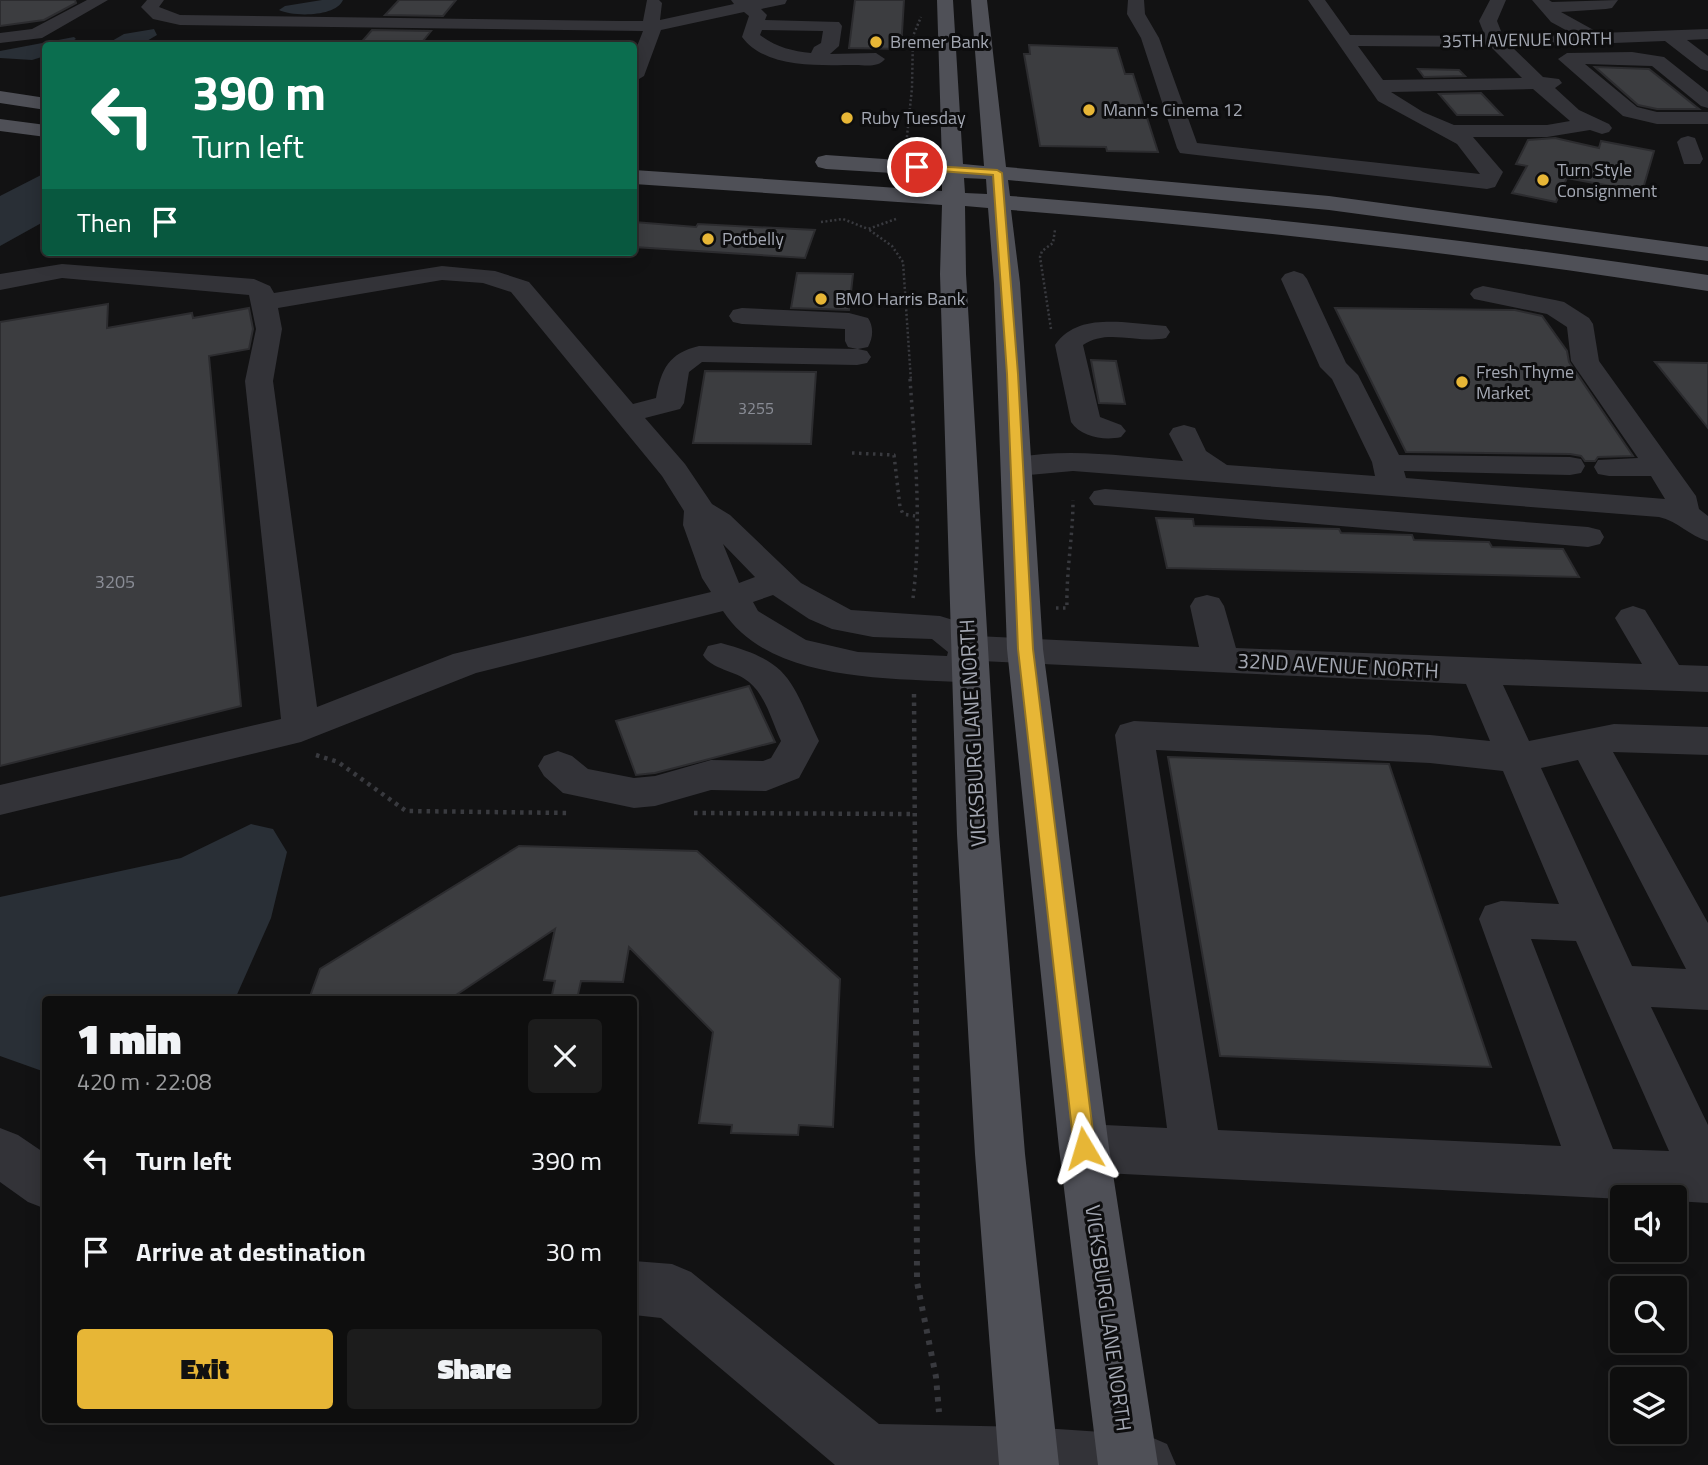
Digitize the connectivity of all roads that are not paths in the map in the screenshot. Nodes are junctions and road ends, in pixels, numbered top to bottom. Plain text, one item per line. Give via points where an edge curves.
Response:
1 (100, 0) edge
2 (156, 0) edge
3 (648, 0) edge
4 (779, 0) edge
5 (979, 0) edge
6 (1136, 0) edge
7 (1317, 0) edge
8 (1498, 0) edge
9 (1610, 0) edge
10 (743, 3) edge
11 (1543, 4) edge
12 (937, 5) edge
13 (379, 8) dead end
14 (470, 18) junction
15 (301, 22) junction
16 (365, 22) junction
17 (754, 25) junction
18 (654, 26) junction
19 (1708, 34) edge
20 (1670, 36) junction
21 (0, 38) edge
22 (276, 40) dead end
23 (1345, 40) junction
24 (1599, 40) junction
25 (452, 42) edge
26 (1496, 42) junction
27 (820, 58) junction
28 (876, 59) dead end
29 (1358, 59) junction
30 (1384, 60) dead end
31 (1424, 60) dead end
32 (1708, 65) edge
33 (637, 68) edge
34 (1499, 82) junction
35 (1595, 82) junction
36 (1538, 83) junction
37 (1377, 86) junction
38 (0, 97) edge
39 (1708, 102) edge
40 (42, 103) edge
41 (1708, 118) edge
42 (1590, 124) junction
43 (0, 125) edge
44 (42, 130) edge
45 (1451, 131) junction
46 (1617, 131) dead end
47 (809, 161) dead end
48 (952, 170) junction
49 (997, 173) junction
50 (637, 177) edge
51 (954, 197) junction
52 (999, 200) junction
53 (1708, 254) edge
54 (482, 256) edge
55 (197, 263) dead end
56 (507, 267) junction
57 (1294, 279) dead end
58 (177, 281) junction
59 (0, 282) edge
60 (1708, 283) edge
61 (1483, 294) dead end
62 (265, 302) junction
63 (742, 316) dead end
64 (1157, 332) dead end
65 (626, 414) junction
66 (1111, 431) dead end
67 (1184, 434) dead end
68 (1570, 466) dead end
69 (1018, 467) junction
70 (1609, 467) dead end
71 (1660, 467) junction
72 (1216, 471) junction
73 (1389, 474) junction
74 (1105, 498) dead end
75 (700, 511) junction
76 (1696, 522) edge
77 (1588, 537) dead end
78 (778, 580) junction
79 (734, 597) junction
80 (1207, 606) dead end
81 (1633, 618) dead end
82 (968, 648) junction
83 (1025, 649) junction
84 (721, 655) dead end
85 (1221, 661) junction
86 (1479, 672) junction
87 (1668, 678) junction
88 (1708, 679) edge
89 (301, 728) junction
90 (1708, 741) edge
91 (1589, 743) junction
92 (1518, 758) junction
93 (558, 766) dead end
94 (0, 800) edge
95 (1590, 923) junction
96 (1708, 966) edge
97 (1620, 985) junction
98 (1708, 990) edge
99 (1084, 1148) junction
100 (0, 1152) edge
101 (1196, 1153) junction
102 (1596, 1172) junction
103 (1707, 1178) edge
104 (42, 1181) edge
105 (637, 1288) edge
106 (1028, 1461) edge
107 (1134, 1464) edge

1 - 21 street via 36,34
2 - 15 street via 152,10 169,18
3 - 18 street via 653,2 650,18
4 - 10 street
5 - 49 main road, VICKSBURG LANE NORTH
6 - 45 street via 1136,15 1150,38 1188,148 1487,182 1492,172
7 - 23 street
8 - 26 street via 1488,21
9 - 11 street via 1606,4
10 - 17 street via 758,15
10 - 18 street
11 - 24 street via 1557,18
12 - 48 main road, VICKSBURG LANE NORTH
13 - 16 street
14 - 16 street
14 - 18 street
14 - 25 street
15 - 16 street
15 - 22 street
17 - 27 street via 751,37 763,48 791,57
17 - 27 street via 833,26 830,46 821,51
18 - 33 street
19 - 20 street, 35TH AVENUE NORTH
20 - 24 street, 35TH AVENUE NORTH
20 - 32 street
23 - 26 street, 35TH AVENUE NORTH
23 - 29 street
24 - 26 street, 35TH AVENUE NORTH
26 - 36 street
27 - 28 street
29 - 30 street
29 - 37 street
31 - 34 street via 1481,64
34 - 36 street
34 - 37 street via 1495,86
35 - 36 street
35 - 39 street via 1567,59 1657,61
35 - 41 street via 1630,112
36 - 42 street
37 - 45 street via 1384,97
38 - 40 main road
42 - 45 street via 1547,131
42 - 46 street
43 - 44 main road
47 - 48 main road
48 - 49 main road
48 - 51 main road, VICKSBURG LANE NORTH
49 - 52 main road, VICKSBURG LANE NORTH
49 - 53 main road via 1329,203
50 - 51 main road
51 - 52 main road
51 - 82 main road, VICKSBURG LANE NORTH
52 - 60 main road via 1322,230
52 - 69 main road, VICKSBURG LANE NORTH
54 - 56 street
55 - 58 street
56 - 62 street via 486,276 442,273
56 - 65 street
57 - 73 street
58 - 59 street via 62,271
58 - 62 street via 254,288 261,291
61 - 71 street via 1555,308 1580,324 1585,362
62 - 89 street via 269,329 259,381
63 - 65 street via 849,321 859,324 857,349 684,358 676,368 670,403
64 - 66 street via 1090,330 1072,338 1069,345 1086,422
65 - 75 street via 674,471
67 - 72 street via 1192,457
68 - 73 street
69 - 72 street via 1066,462
69 - 83 main road, VICKSBURG LANE NORTH
70 - 71 street
71 - 76 street
72 - 73 street
73 - 76 street via 1659,507
74 - 77 street
75 - 78 street via 719,522
75 - 79 street via 699,525 719,578
78 - 79 street
78 - 82 street via 821,611 844,621 940,628
79 - 82 street via 746,619 795,649 858,664 959,669
79 - 89 street via 531,662 466,663 437,686
80 - 85 street
81 - 87 street
82 - 83 street, 32ND AVENUE NORTH
82 - 106 main road, VICKSBURG LANE NORTH via 1000,1154
83 - 85 street, 32ND AVENUE NORTH
83 - 99 main road, VICKSBURG LANE NORTH
84 - 93 street via 754,665 771,679 800,741 785,768 766,776 711,775 655,792 634,793 577,782
85 - 86 street, 32ND AVENUE NORTH
86 - 87 street, 32ND AVENUE NORTH
86 - 92 street
87 - 88 street, 32ND AVENUE NORTH
89 - 94 street
90 - 91 street via 1614,738
91 - 92 street
91 - 96 street
92 - 95 street
92 - 101 street via 1430,749 1134,735
95 - 97 street
95 - 102 street via 1501,919
97 - 98 street
97 - 103 street
99 - 101 street
99 - 107 main road, VICKSBURG LANE NORTH
100 - 104 street
101 - 102 street
102 - 103 street
105 - 106 street via 672,1291 868,1454
106 - 107 street

